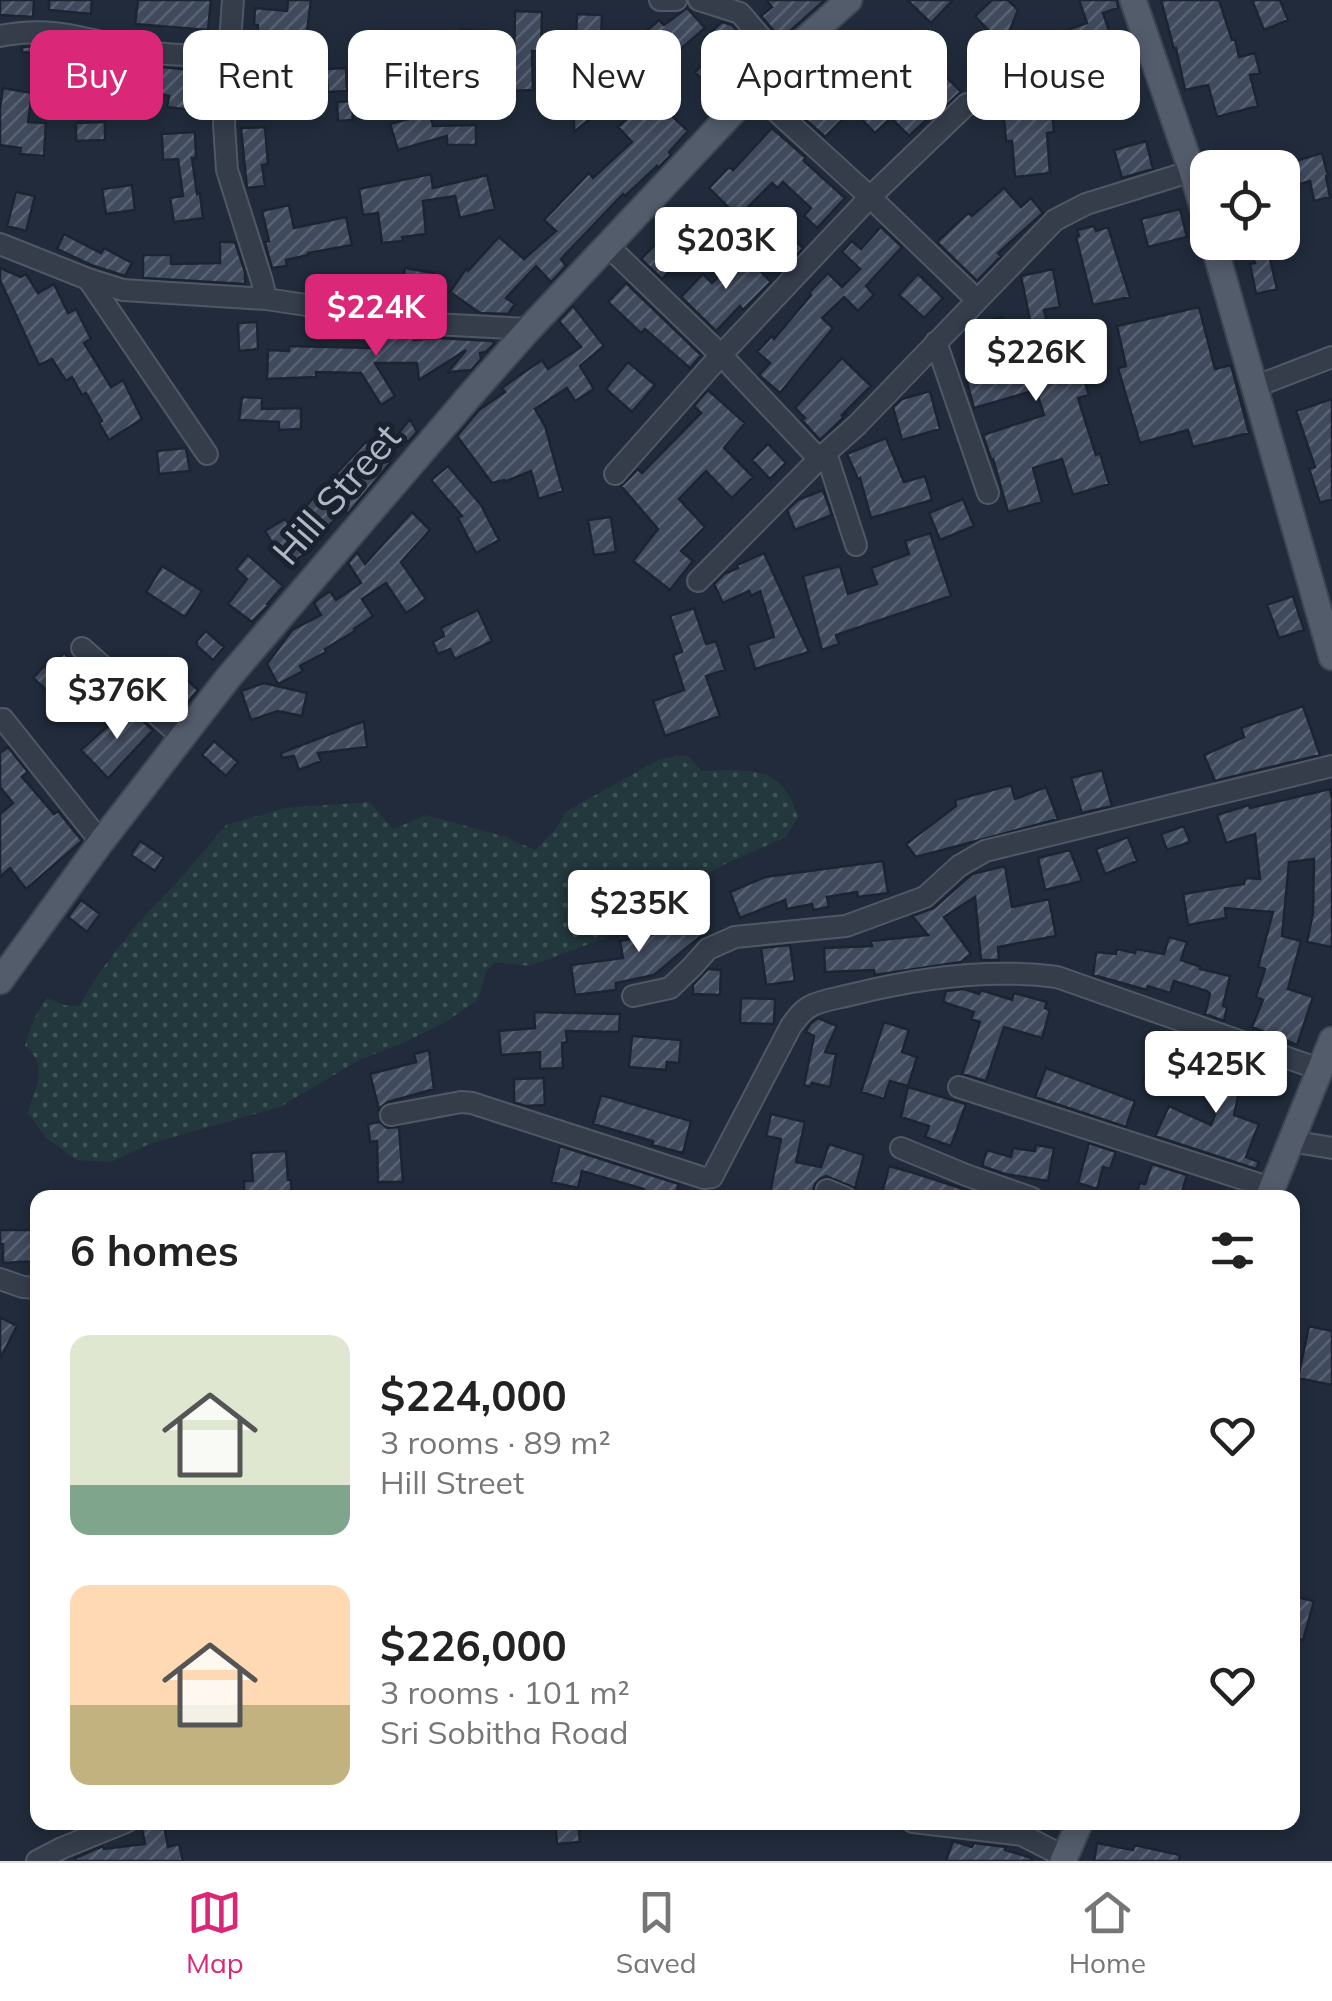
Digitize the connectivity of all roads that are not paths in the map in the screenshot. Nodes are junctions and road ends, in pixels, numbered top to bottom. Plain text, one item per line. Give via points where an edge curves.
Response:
1 (233, 0) edge
2 (660, 0) edge
3 (676, 0) edge
4 (699, 0) edge
5 (849, 0) edge
6 (1133, 0) edge
7 (741, 7) edge
8 (231, 30) edge
9 (758, 30) edge
10 (816, 30) edge
11 (0, 36) edge
12 (183, 54) edge
13 (967, 104) dead end
14 (224, 120) edge
15 (726, 120) edge
16 (786, 120) edge
17 (1190, 165) edge
18 (1190, 172) edge
19 (870, 197) junction
20 (0, 244) edge
21 (607, 245) junction
22 (1217, 260) edge
23 (88, 279) junction
24 (976, 299) junction
25 (266, 300) junction
26 (529, 329) junction
27 (936, 342) junction
28 (721, 354) junction
29 (1332, 357) edge
30 (1254, 387) junction
31 (207, 454) dead end
32 (822, 456) junction
33 (614, 474) dead end
34 (988, 493) dead end
35 (856, 545) dead end
36 (698, 581) dead end
37 (82, 648) dead end
38 (1332, 657) edge
39 (2, 719) edge
40 (181, 736) junction
41 (1332, 766) edge
42 (101, 842) junction
43 (0, 981) edge
44 (633, 996) dead end
45 (1332, 1040) edge
46 (1319, 1070) junction
47 (959, 1087) dead end
48 (392, 1115) dead end
49 (1290, 1141) junction
50 (900, 1148) dead end
51 (1332, 1148) edge
52 (1009, 1190) edge
53 (1261, 1190) edge
54 (1271, 1190) edge
55 (0, 1278) edge
56 (30, 1288) edge
57 (108, 1830) edge
58 (980, 1830) edge
59 (1077, 1830) edge
60 (1064, 1859) edge
61 (37, 1861) edge

1 - 8 street
2 - 3 street
4 - 7 street
5 - 10 main road, Hill Street
6 - 17 main road
7 - 9 street
11 - 12 street via 59,32
13 - 19 street
14 - 25 street via 227,170
15 - 21 main road, Hill Street
16 - 19 street
18 - 24 street via 1055,220
19 - 24 street
19 - 28 street
20 - 23 street
21 - 26 main road, Hill Street
21 - 28 street
22 - 30 main road
23 - 25 street via 123,290
23 - 31 street
24 - 27 street
25 - 26 street via 434,324
26 - 40 main road, Hill Street
27 - 32 street
27 - 34 street
28 - 32 street
28 - 33 street
29 - 30 street
30 - 38 main road
32 - 35 street
32 - 36 street
37 - 40 street
39 - 42 street
40 - 42 main road, Hill Street
41 - 44 street via 985,851 925,897 846,926 734,937 708,949 670,988
42 - 43 main road, Hill Street
45 - 46 main road
46 - 48 street via 1057,977 978,973 874,988 800,1013 712,1177 472,1103
46 - 49 main road
47 - 53 street
49 - 51 street
49 - 54 main road
50 - 52 street
55 - 56 street
57 - 61 street
58 - 60 street via 1022,1835
59 - 60 main road

